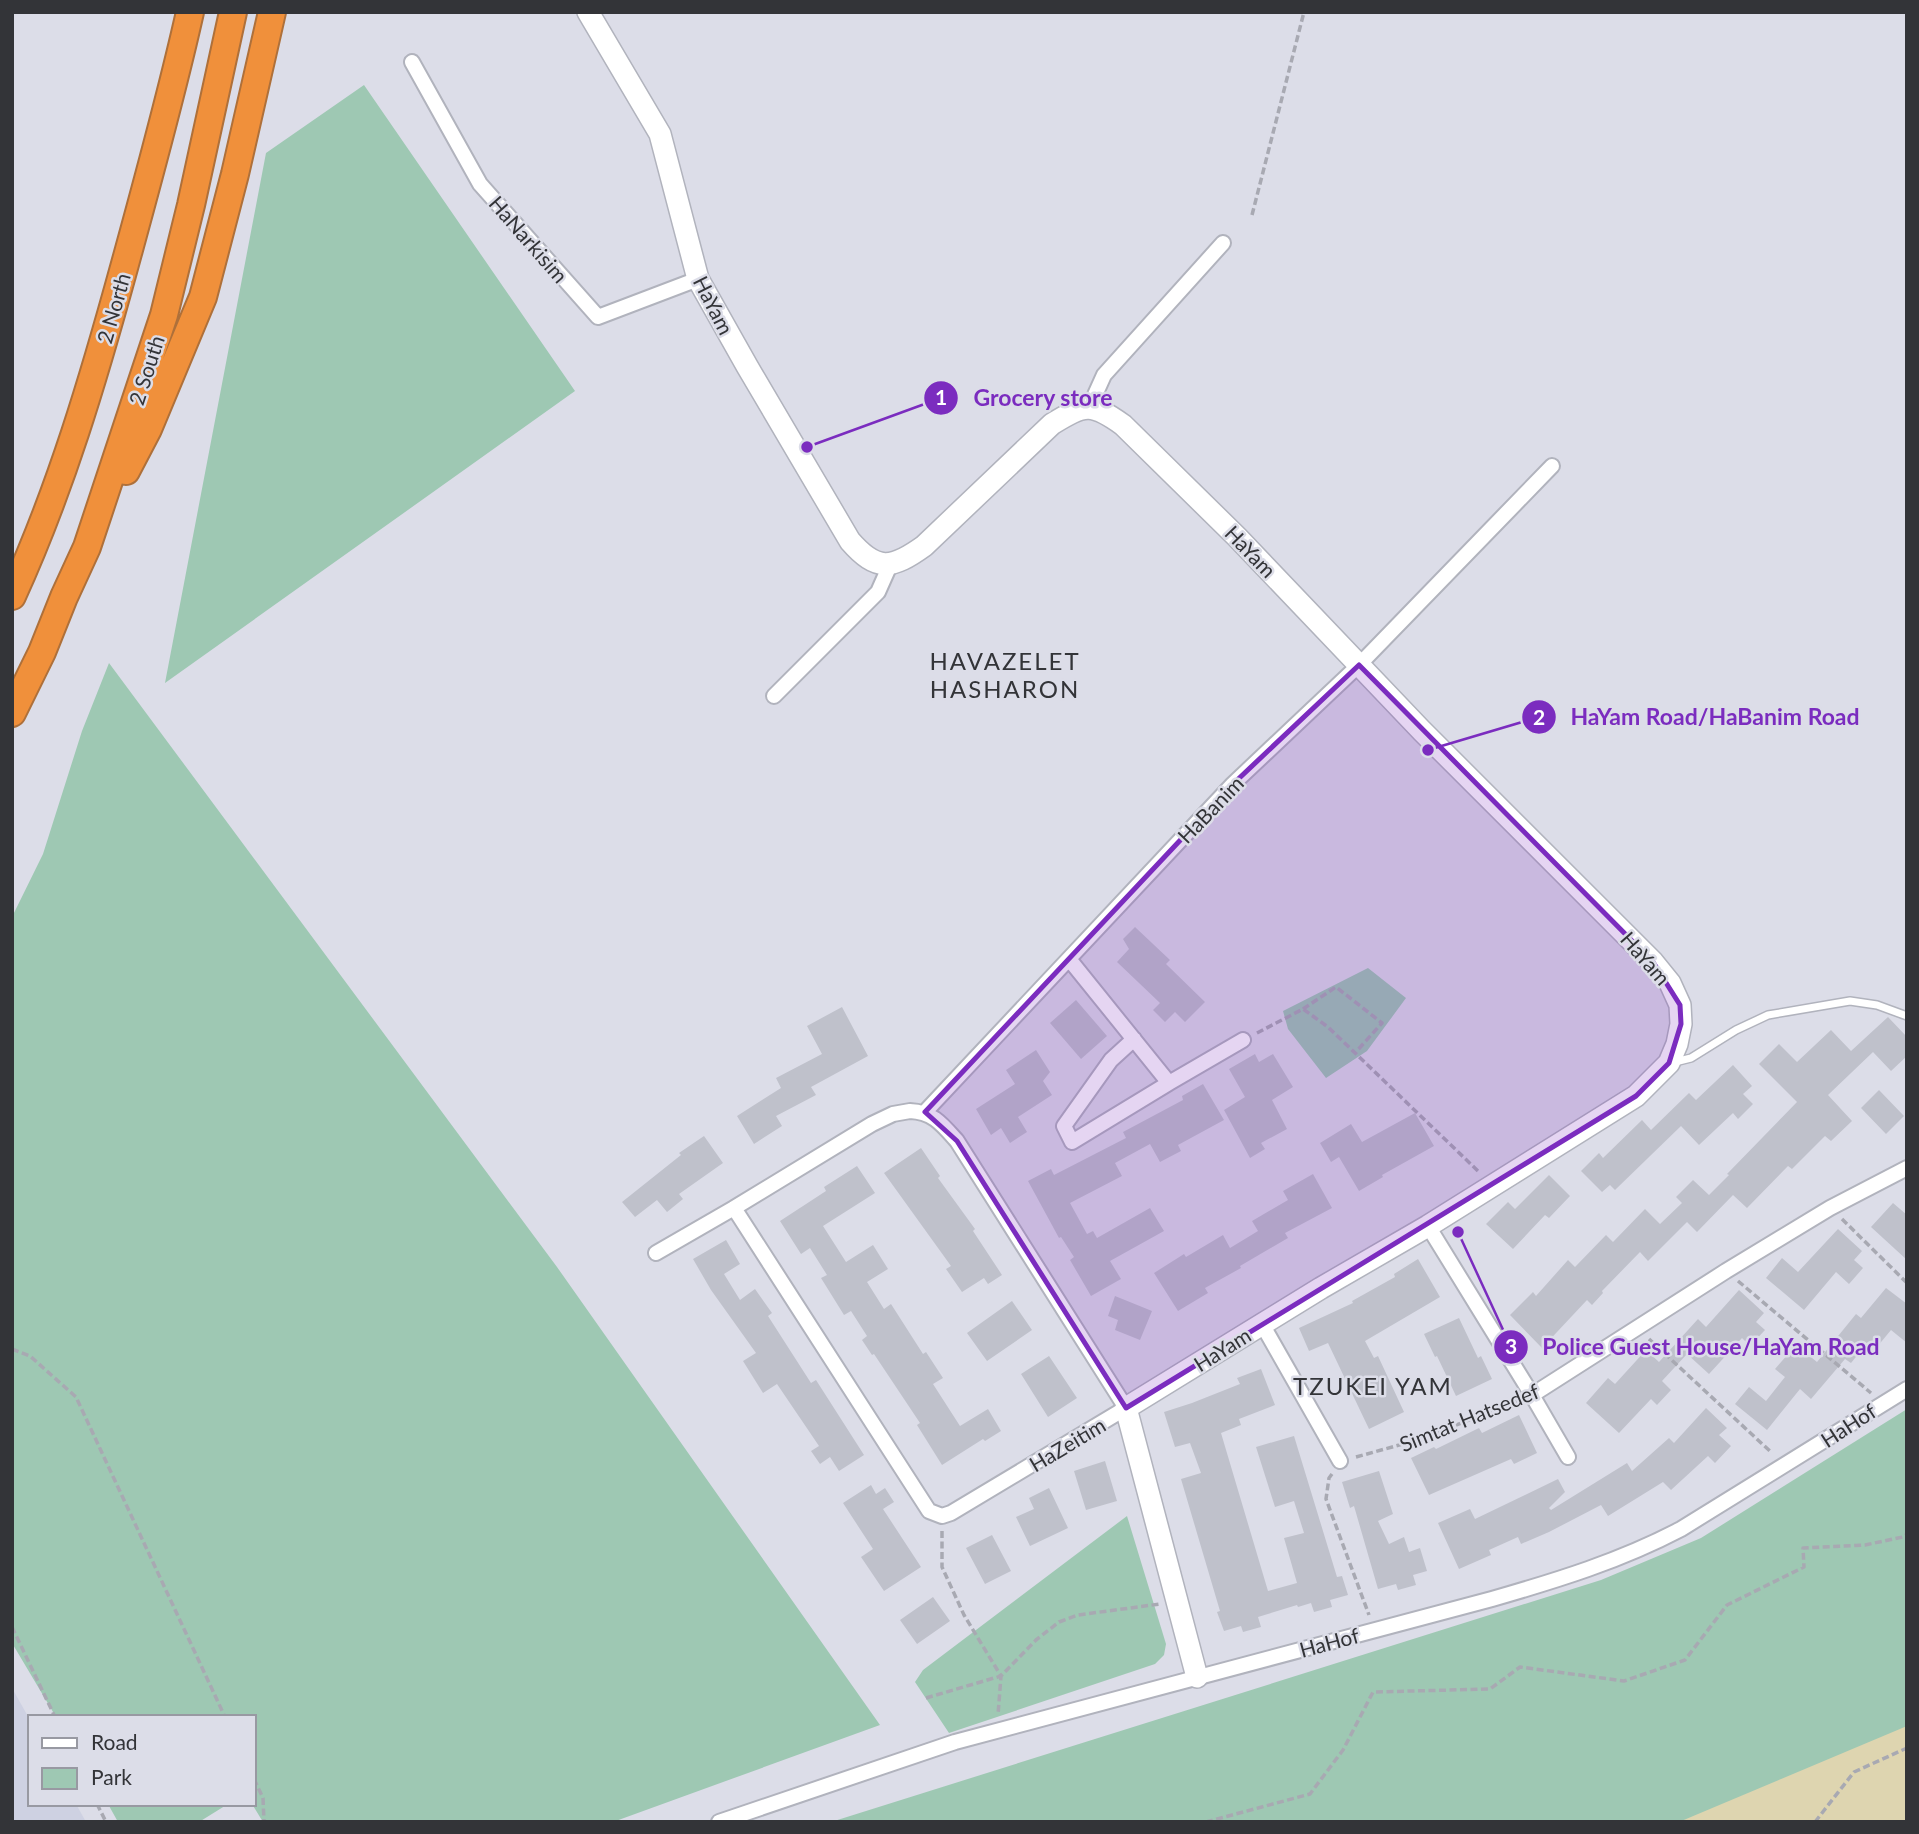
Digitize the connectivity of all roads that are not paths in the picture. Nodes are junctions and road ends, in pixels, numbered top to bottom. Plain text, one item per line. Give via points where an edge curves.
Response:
1 (183, 12) edge
2 (190, 12) edge
3 (233, 12) edge
4 (588, 12) edge
5 (272, 16) edge
6 (412, 62) dead end
7 (171, 99) junction
8 (1223, 243) dead end
9 (698, 279) junction
10 (1090, 406) junction
11 (1552, 467) dead end
12 (87, 547) junction
13 (890, 565) junction
14 (12, 596) edge
15 (1359, 665) junction
16 (774, 696) dead end
17 (12, 713) edge
18 (1069, 959) junction
19 (1907, 1016) edge
20 (1134, 1039) junction
21 (1243, 1040) road end
22 (1669, 1063) junction
23 (1169, 1083) junction
24 (925, 1112) junction
25 (1907, 1168) edge
26 (734, 1208) junction
27 (1428, 1226) junction
28 (656, 1253) dead end
29 (1262, 1324) junction
30 (1907, 1389) edge
31 (1532, 1395) junction
32 (1126, 1408) junction
33 (1567, 1457) dead end
34 (1340, 1461) road end
35 (1197, 1678) junction
36 (719, 1822) edge

1 - 7 highway
2 - 7 highway, 2 North
3 - 12 highway, 2 South via 164,315
4 - 9 street, HaYam via 660,134
5 - 12 highway via 203,297 148,429
6 - 9 street, HaNarkisim via 480,184 598,317
7 - 14 highway, 2 North via 71,446
8 - 10 street via 1104,374
9 - 13 street, HaYam via 850,541 874,563
10 - 13 street via 1052,424 924,546
10 - 15 street, HaYam via 1124,425
11 - 15 street, HaBanim
12 - 17 highway, 2 South
13 - 16 street via 878,592
15 - 18 street, HaBanim via 1233,784
15 - 22 street, HaYam via 1671,983 1680,1005 1681,1024
18 - 20 street
18 - 24 street, HaBanim
19 - 22 lane via 1850,1001 1768,1015 1691,1058
20 - 23 street
20 - 23 street via 1111,1060 1064,1126 1072,1142
21 - 23 street
22 - 27 street, HaYam via 1636,1096
24 - 26 street via 893,1114 872,1124
24 - 32 street, HaZeitim via 957,1142
25 - 31 street, Simtat Hatsedef via 1830,1208
26 - 28 street
26 - 32 street, HaZeitim via 929,1511 942,1516 951,1513
27 - 29 street, HaYam
27 - 31 street
29 - 32 street, HaYam
29 - 34 street
30 - 35 street, HaHof via 1681,1529 1619,1559 1564,1579
31 - 33 street
32 - 35 street
35 - 36 street, HaHof via 955,1742

